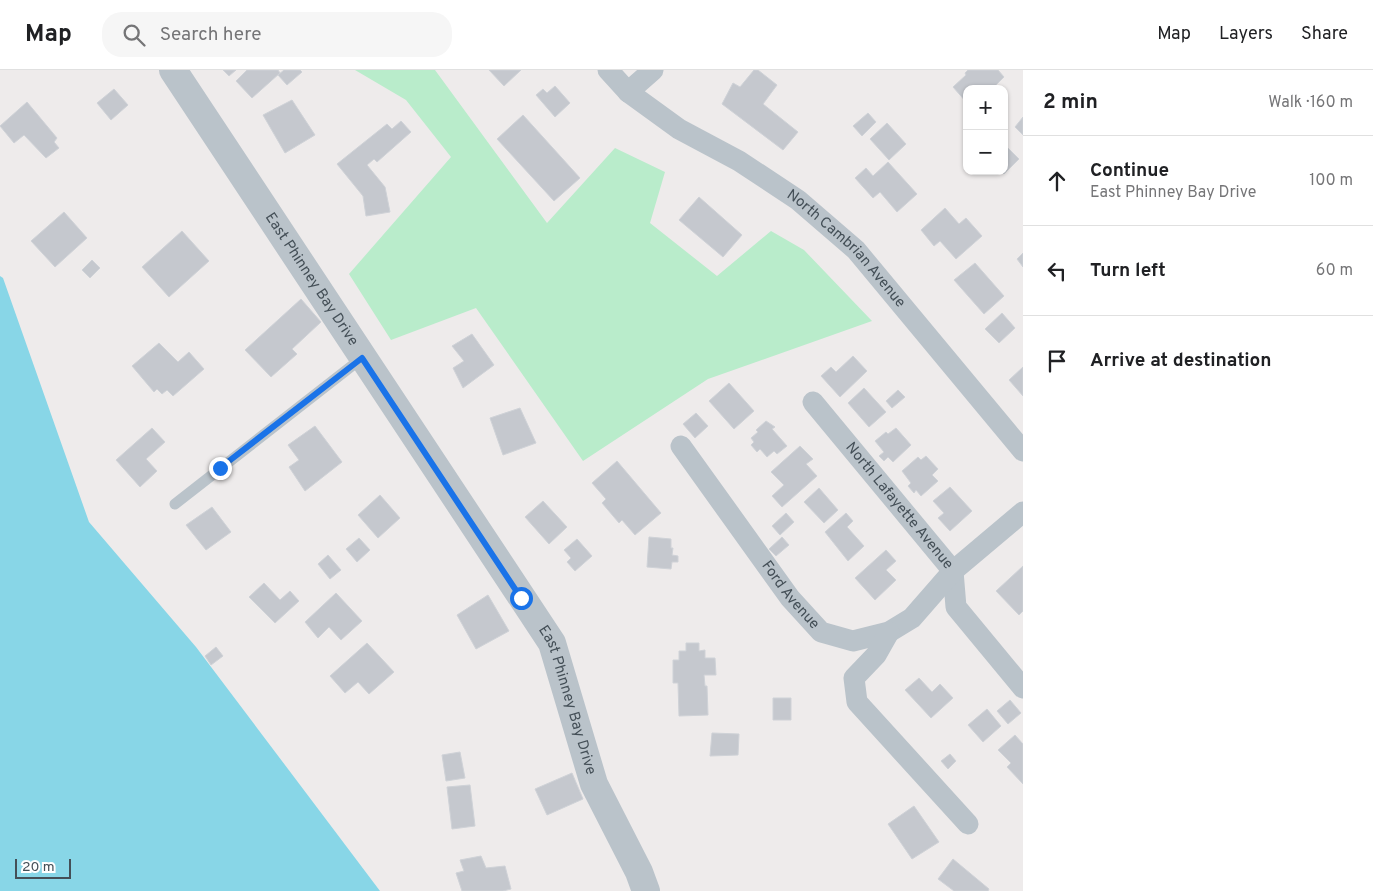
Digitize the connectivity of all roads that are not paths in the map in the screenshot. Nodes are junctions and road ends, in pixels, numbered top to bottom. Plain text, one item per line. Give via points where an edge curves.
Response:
1 (173, 70) edge
2 (608, 70) edge
3 (653, 70) edge
4 (628, 92) junction
5 (362, 358) junction
6 (813, 402) dead end
7 (681, 446) dead end
8 (1023, 451) edge
9 (175, 504) dead end
10 (1023, 512) edge
11 (953, 571) junction
12 (889, 632) junction
13 (1023, 688) edge
14 (968, 824) dead end
15 (646, 891) edge

1 - 5 street, East Phinney Bay Drive
2 - 4 street
3 - 4 street
4 - 8 street, North Cambrian Avenue via 679,129 739,161 798,200 856,250
5 - 9 lane
5 - 15 street, East Phinney Bay Drive via 552,643 594,784
6 - 11 street, North Lafayette Avenue
7 - 12 street, Ford Avenue via 790,598 821,632 853,641
10 - 11 street
11 - 12 street via 912,618
11 - 13 street, North Lafayette Avenue via 956,607
12 - 14 street via 876,656 854,678 857,702

